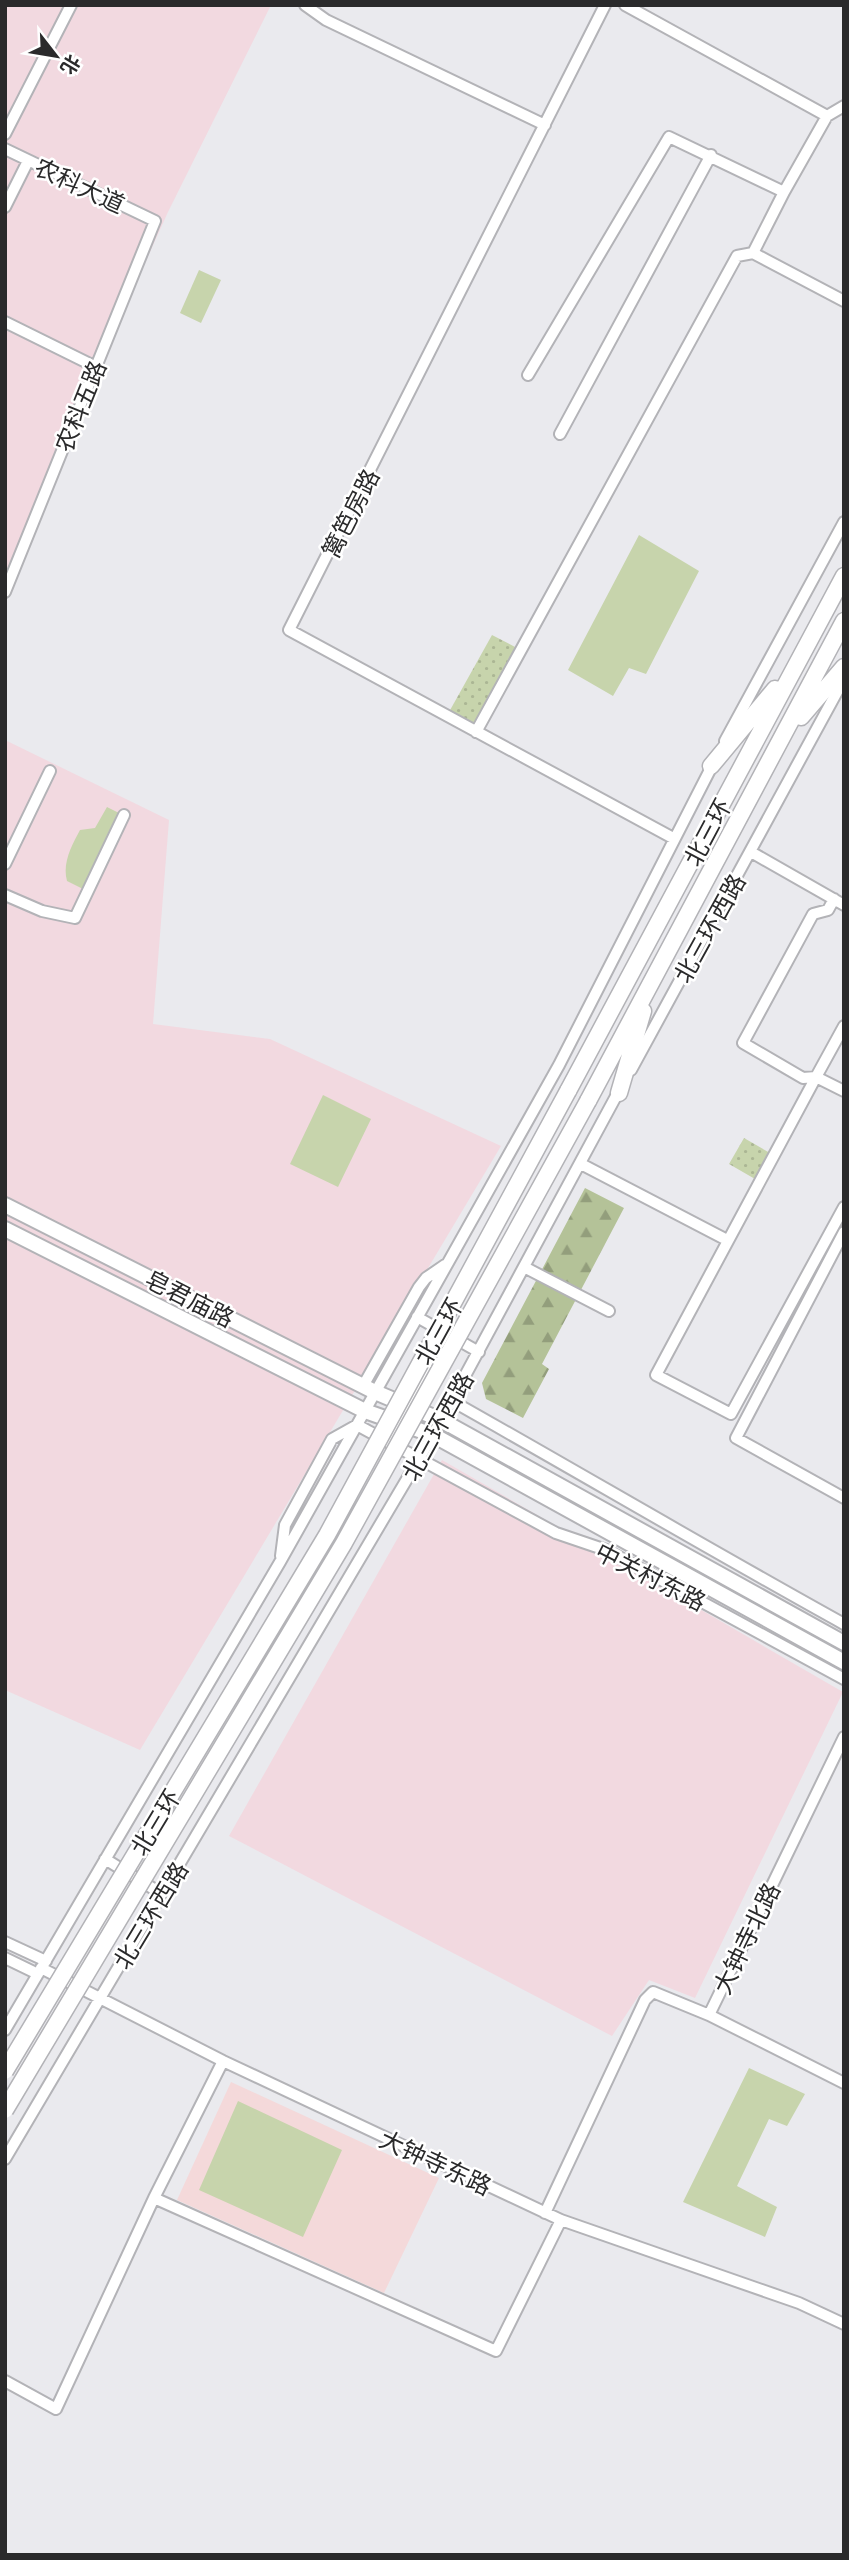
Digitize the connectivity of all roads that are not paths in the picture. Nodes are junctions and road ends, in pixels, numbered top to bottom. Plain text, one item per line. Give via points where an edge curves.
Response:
1 (71, 5) edge
2 (305, 5) edge
3 (605, 5) edge
4 (625, 5) edge
5 (844, 106) edge
6 (827, 116) junction
7 (545, 125) junction
8 (5, 134) edge
9 (5, 149) edge
10 (711, 155) junction
11 (28, 161) junction
12 (784, 192) junction
13 (5, 207) edge
14 (155, 220) joint
15 (752, 253) junction
16 (844, 301) edge
17 (5, 322) edge
18 (96, 367) junction
19 (528, 375) dead end
20 (560, 434) dead end
21 (844, 522) edge
22 (5, 555) edge
23 (18, 561) junction
24 (844, 576) edge
25 (5, 592) edge
26 (844, 621) edge
27 (797, 663) junction
28 (844, 667) edge
29 (844, 679) edge
30 (476, 732) junction
31 (782, 740) junction
32 (711, 766) junction
33 (50, 771) dead end
34 (124, 815) dead end
35 (673, 838) junction
36 (751, 852) junction
37 (5, 864) edge
38 (5, 895) edge
39 (839, 902) edge
40 (652, 978) junction
41 (844, 1026) edge
42 (816, 1077) junction
43 (844, 1091) edge
44 (619, 1093) junction
45 (581, 1164) junction
46 (5, 1205) edge
47 (844, 1207) edge
48 (5, 1229) edge
49 (844, 1232) edge
50 (727, 1240) junction
51 (447, 1263) junction
52 (524, 1267) junction
53 (609, 1311) dead end
54 (417, 1317) junction
55 (449, 1335) junction
56 (479, 1352) junction
57 (369, 1389) junction
58 (452, 1401) junction
59 (409, 1406) junction
60 (365, 1411) junction
61 (441, 1420) junction
62 (399, 1424) junction
63 (357, 1425) junction
64 (433, 1436) junction
65 (389, 1443) junction
66 (419, 1459) junction
67 (844, 1498) edge
68 (844, 1625) edge
69 (844, 1643) edge
70 (844, 1662) edge
71 (844, 1679) edge
72 (844, 1737) edge
73 (105, 1859) junction
74 (162, 1894) junction
75 (5, 1941) edge
76 (5, 1958) edge
77 (42, 1968) junction
78 (100, 1999) junction
79 (709, 2015) junction
80 (5, 2030) edge
81 (223, 2062) junction
82 (5, 2071) edge
83 (844, 2083) edge
84 (5, 2101) edge
85 (5, 2110) edge
86 (30, 2116) junction
87 (5, 2159) edge
88 (154, 2198) junction
89 (545, 2213) junction
90 (561, 2220) junction
91 (844, 2325) edge
92 (5, 2381) edge

1 - 8 street
2 - 7 street via 326,20
3 - 7 street, 篱笆房路
4 - 6 street
5 - 6 street
6 - 12 street
7 - 30 street, 篱笆房路 via 289,630
9 - 11 street, 农科大道
10 - 12 street
10 - 19 street via 669,138
10 - 20 street
11 - 13 street
11 - 14 street, 农科大道
12 - 15 street
14 - 18 street, 农科五路
15 - 16 street
15 - 30 street via 737,256
17 - 18 street
18 - 23 street, 农科五路
21 - 32 street
22 - 23 street
23 - 25 street, 农科五路
24 - 27 highway, 北三环
26 - 31 highway, 北三环
27 - 32 highway
27 - 82 highway, 北三环, bridge via 327,1535
28 - 31 highway
29 - 36 street, 北三环西路
30 - 35 street, 篱笆房路
31 - 40 highway, 北三环
32 - 35 street
33 - 37 street
34 - 38 street via 75,918 42,911
35 - 51 street via 559,1065
36 - 39 street
36 - 44 street, 北三环西路
39 - 42 street via 813,914 743,1042 803,1078
40 - 44 highway
40 - 85 highway, 北三环, bridge via 344,1543
41 - 42 street
42 - 43 street
42 - 50 street
44 - 45 street, 北三环西路
45 - 50 street
45 - 52 street, 北三环西路
46 - 57 main road, 皂君庙路
47 - 50 street via 731,1414 656,1375
48 - 60 main road, 皂君庙路
49 - 67 street via 736,1438
51 - 54 street
51 - 57 street via 419,1287
52 - 53 street
52 - 56 street, 北三环西路
54 - 55 street
54 - 57 street
55 - 56 street
55 - 59 street
56 - 58 street, 北三环西路
57 - 59 main road, 皂君庙路
57 - 60 street
58 - 61 street, 北三环西路
58 - 68 street, 中关村东路
59 - 61 main road, 中关村东路
59 - 62 street
60 - 62 main road, 皂君庙路
60 - 63 street
61 - 64 street, 北三环西路
61 - 69 main road, 中关村东路
62 - 64 main road, 中关村东路
62 - 65 street
63 - 65 street, 中关村东路
63 - 73 street via 332,1438 285,1525 280,1562
64 - 66 street, 北三环西路
64 - 70 main road, 中关村东路
65 - 66 street, 中关村东路
66 - 71 street, 中关村东路 via 556,1533 606,1549
66 - 74 street, 北三环西路
72 - 79 street, 大钟寺北路
73 - 74 street
73 - 77 street
74 - 78 street, 北三环西路
75 - 77 street
76 - 77 street
77 - 78 street, 大钟寺东路
77 - 80 street
78 - 81 street, 大钟寺东路
78 - 86 street, 北三环西路
79 - 83 street
79 - 89 street, 大钟寺北路 via 653,1992 645,2000
81 - 88 street
81 - 89 street, 大钟寺东路
84 - 86 street
86 - 87 street, 北三环西路
88 - 90 street via 496,2351
88 - 92 street via 56,2409
89 - 90 street, 大钟寺东路
90 - 91 street, 大钟寺东路 via 799,2303

